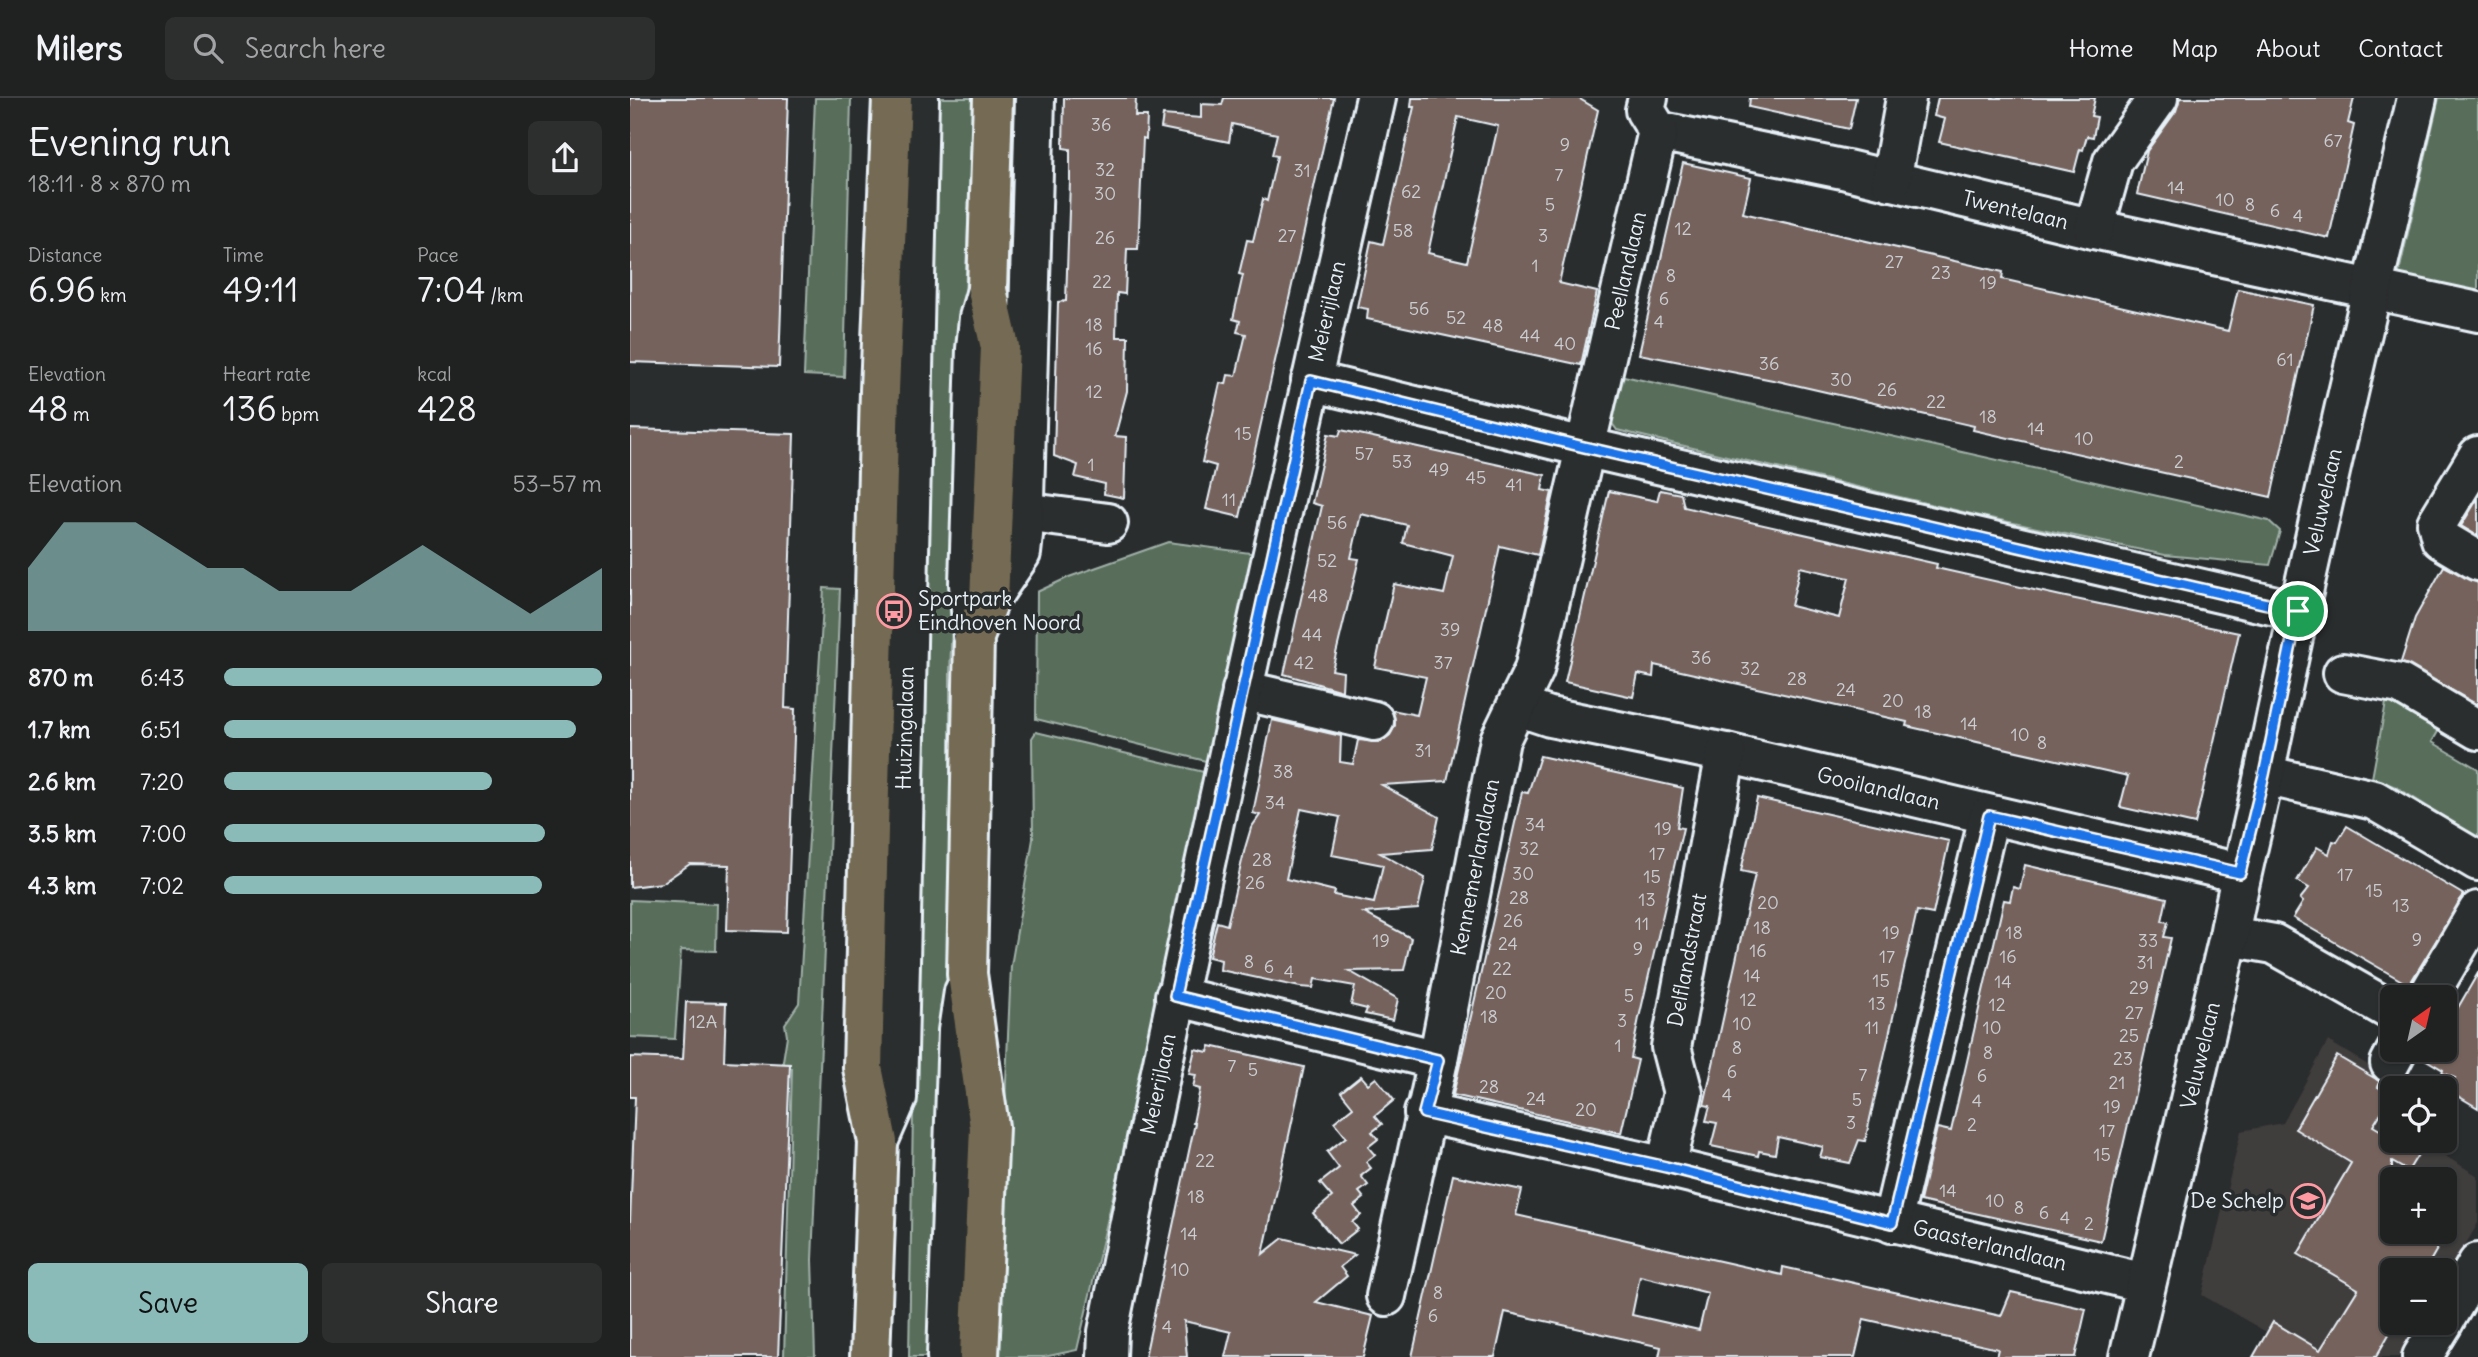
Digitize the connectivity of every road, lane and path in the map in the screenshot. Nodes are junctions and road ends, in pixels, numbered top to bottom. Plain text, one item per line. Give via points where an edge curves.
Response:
1 (892, 98) edge
2 (919, 98) edge
3 (993, 98) edge
4 (1035, 98) edge
5 (1376, 98) edge
6 (1906, 98) edge
7 (2158, 98) edge
8 (2417, 98) edge
9 (1653, 114) edge
10 (1891, 181) junction
11 (2094, 229) junction
12 (2372, 287) junction
13 (987, 290) junction
14 (2478, 312) edge
15 (1311, 381) junction
16 (1584, 447) junction
17 (2478, 456) edge
18 (1023, 512) junction
19 (1108, 523) dead end
20 (2478, 561) edge
21 (989, 600) junction
22 (2298, 611) junction
23 (974, 637) junction
24 (2343, 673) dead end
25 (1242, 690) junction
26 (1517, 706) junction
27 (1374, 720) dead end
28 (2478, 730) edge
29 (1727, 753) junction
30 (2264, 775) junction
31 (1989, 816) junction
32 (2478, 861) edge
33 (2240, 873) junction
34 (2478, 911) edge
35 (2229, 936) junction
36 (967, 974) junction
37 (2435, 985) edge
38 (1175, 996) junction
39 (2380, 1004) edge
40 (1438, 1060) junction
41 (1424, 1113) junction
42 (878, 1142) junction
43 (1666, 1167) junction
44 (1892, 1223) junction
45 (2478, 1263) edge
46 (2145, 1283) junction
47 (1386, 1296) dead end
48 (2457, 1299) edge
49 (2435, 1335) edge
50 (870, 1357) edge
51 (947, 1357) edge
52 (979, 1357) edge
53 (1107, 1357) edge
54 (2129, 1357) edge
55 (2422, 1357) edge

1 - 42 main road, Huizingalaan via 863,1054
2 - 42 street, Huizingalaan via 897,1098
3 - 13 main road
4 - 18 street
5 - 15 street, Meierijlaan
6 - 10 street
7 - 11 street via 2113,161
8 - 12 street, Veluwelaan
9 - 10 street, Twentelaan
9 - 16 street, Peellandlaan
10 - 11 street, Twentelaan
11 - 12 street, Twentelaan
12 - 14 street, Twentelaan
12 - 22 street, Veluwelaan
13 - 21 main road via 1000,347
13 - 23 street via 976,349 969,584
15 - 16 street
15 - 25 street, Meierijlaan via 1261,546
16 - 22 street
16 - 26 street, Kennemerlandlaan via 1534,670
17 - 20 street via 2437,523 2441,539
18 - 19 street
18 - 21 street via 1021,553
21 - 23 main road
22 - 30 street, Veluwelaan
23 - 36 main road
24 - 28 street via 2400,684
25 - 27 street
25 - 38 street, Meierijlaan
26 - 29 street, Gooilandlaan via 1550,717
26 - 40 street, Kennemerlandlaan via 1500,740
29 - 31 street, Gooilandlaan
29 - 43 street, Delflandstraat via 1671,1047 1683,1093
30 - 32 street via 2374,800
30 - 33 street, Veluwelaan
31 - 33 street, Gooilandlaan
31 - 44 street
33 - 35 street, Veluwelaan
34 - 37 street
35 - 39 street via 2274,944
35 - 46 street, Veluwelaan
36 - 51 street via 958,1031
36 - 52 main road via 989,1127
38 - 40 street
38 - 53 street, Meierijlaan via 1108,1332
40 - 41 street, Kennemerlandlaan
41 - 43 street, Gaasterlandlaan
41 - 47 street, Kennemerlandlaan
42 - 50 main road, Huizingalaan
43 - 44 street, Gaasterlandlaan
44 - 46 street, Gaasterlandlaan
45 - 48 street
46 - 54 street, Veluwelaan
49 - 55 street

